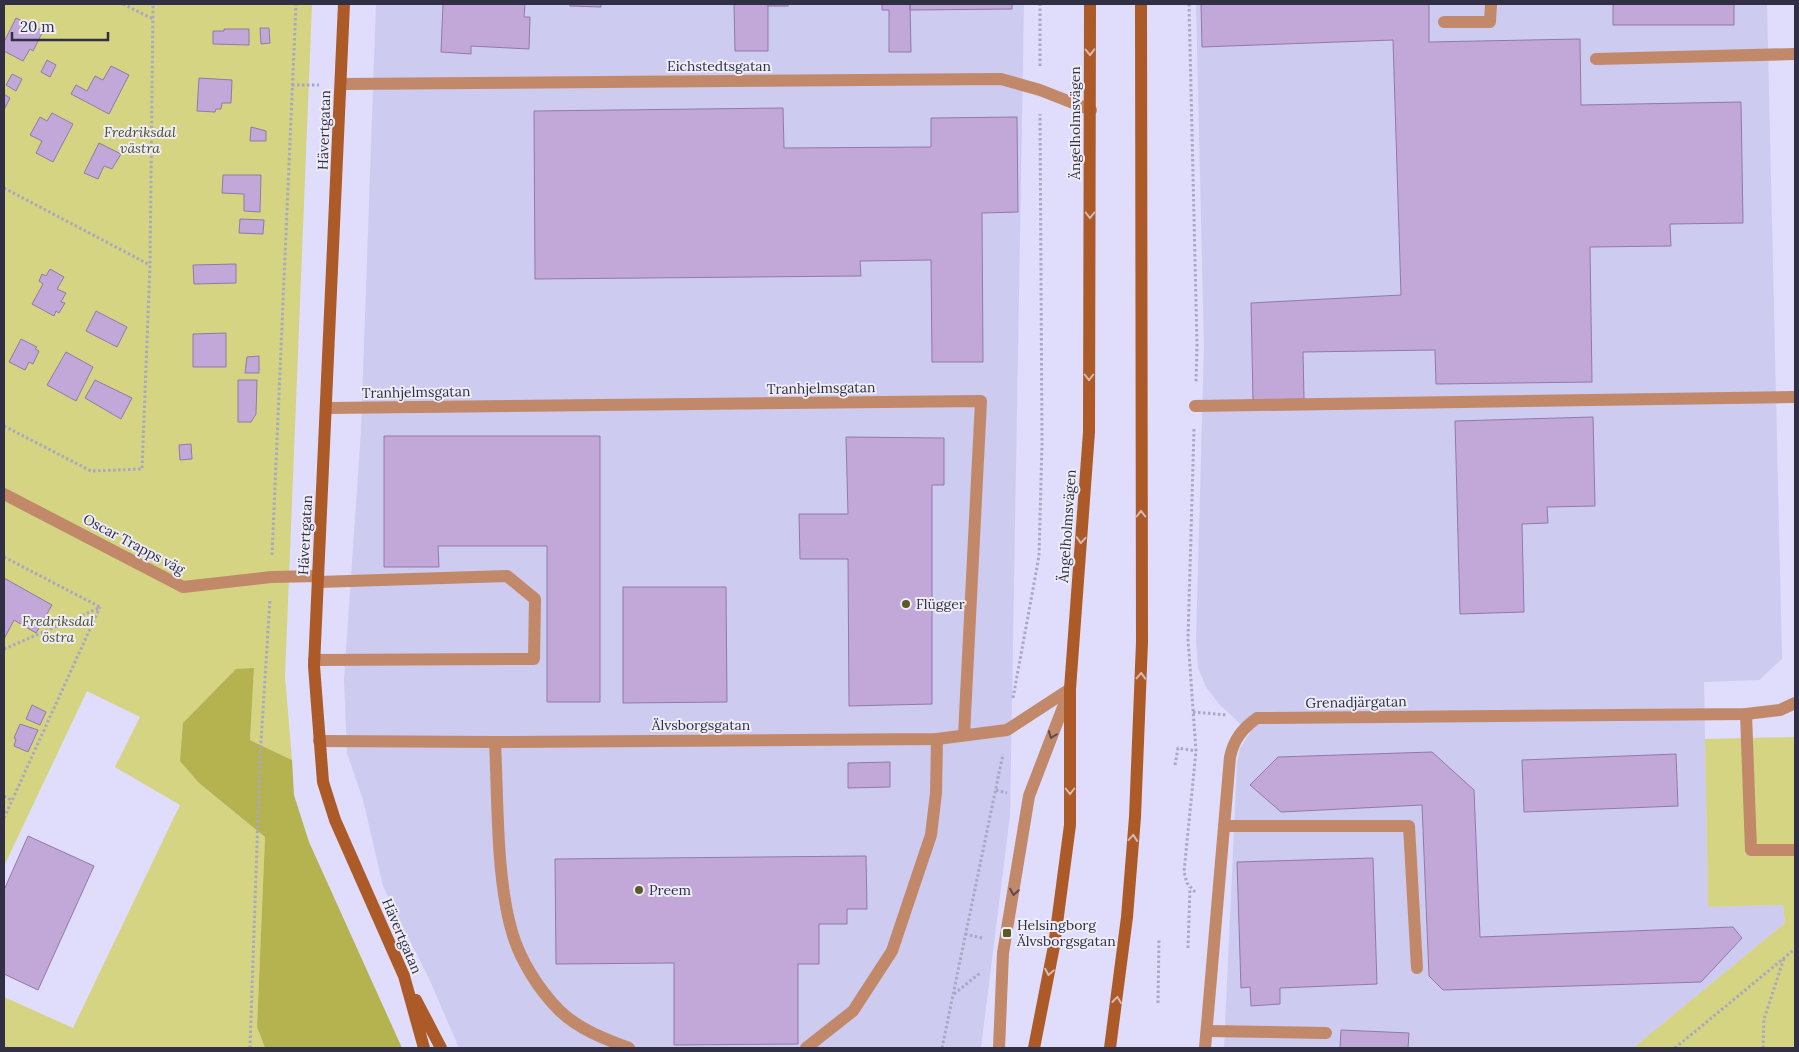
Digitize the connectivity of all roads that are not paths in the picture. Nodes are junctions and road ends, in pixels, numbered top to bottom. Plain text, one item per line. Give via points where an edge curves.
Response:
1 (344, 4) edge
2 (1090, 4) edge
3 (1141, 4) edge
4 (1491, 4) edge
5 (1444, 22) dead end
6 (1795, 54) edge
7 (1596, 60) dead end
8 (341, 84) junction
9 (1091, 110) junction
10 (1795, 397) edge
11 (1195, 406) road end
12 (328, 408) junction
13 (4, 494) edge
14 (318, 579) junction
15 (314, 660) junction
16 (1070, 689) junction
17 (1795, 703) edge
18 (1746, 714) junction
19 (964, 736) junction
20 (937, 739) junction
21 (320, 741) junction
22 (495, 742) junction
23 (1224, 826) junction
24 (1795, 850) edge
25 (1417, 968) dead end
26 (404, 976) junction
27 (1207, 1031) junction
28 (1326, 1033) dead end
29 (424, 1048) edge
30 (441, 1048) edge
31 (629, 1048) edge
32 (806, 1048) edge
33 (998, 1048) edge
34 (1034, 1048) edge
35 (1110, 1048) edge
36 (1205, 1048) edge

1 - 8 main road, Hävertgatan
2 -> 9 main road, Ängelholmsvägen
35 -> 3 main road via 1135,817 1142,642
4 - 5 street via 1490,22
6 - 7 street
8 - 9 street, Eichstedtsgatan via 1001,79
8 - 12 main road, Hävertgatan
9 -> 16 main road, Ängelholmsvägen via 1088,432
10 - 11 street
12 - 14 main road, Hävertgatan
12 - 19 street, Tranhjelmsgatan via 981,401
13 - 14 street, Oscar Trapps väg via 183,587 271,577
14 - 15 main road, Hävertgatan
14 - 15 street, Oscar Trapps väg via 507,576 535,599 534,659
15 - 21 main road, Hävertgatan
16 - 19 street, Älvsborgsgatan via 1008,730
16 -> 33 street via 1028,796 1003,953
16 -> 34 main road, Ängelholmsvägen via 1070,825 1054,946
17 - 18 street, Grenadjärgatan via 1780,710
18 - 23 street, Grenadjärgatan via 1257,718 1239,733 1233,745
18 - 24 street via 1751,850
19 - 20 street, Älvsborgsgatan
20 - 22 street, Älvsborgsgatan
20 - 32 street via 936,792 930,835 892,951 853,1011
21 - 22 street, Älvsborgsgatan
21 - 26 main road, Hävertgatan via 323,782 335,820
22 - 31 street via 506,906 512,934 540,987 560,1011 605,1039
23 - 25 street via 1409,826
23 - 27 street, Grenadjärgatan
26 - 29 main road, Hävertgatan
26 - 30 main road
27 - 28 street
27 - 36 street, Grenadjärgatan

